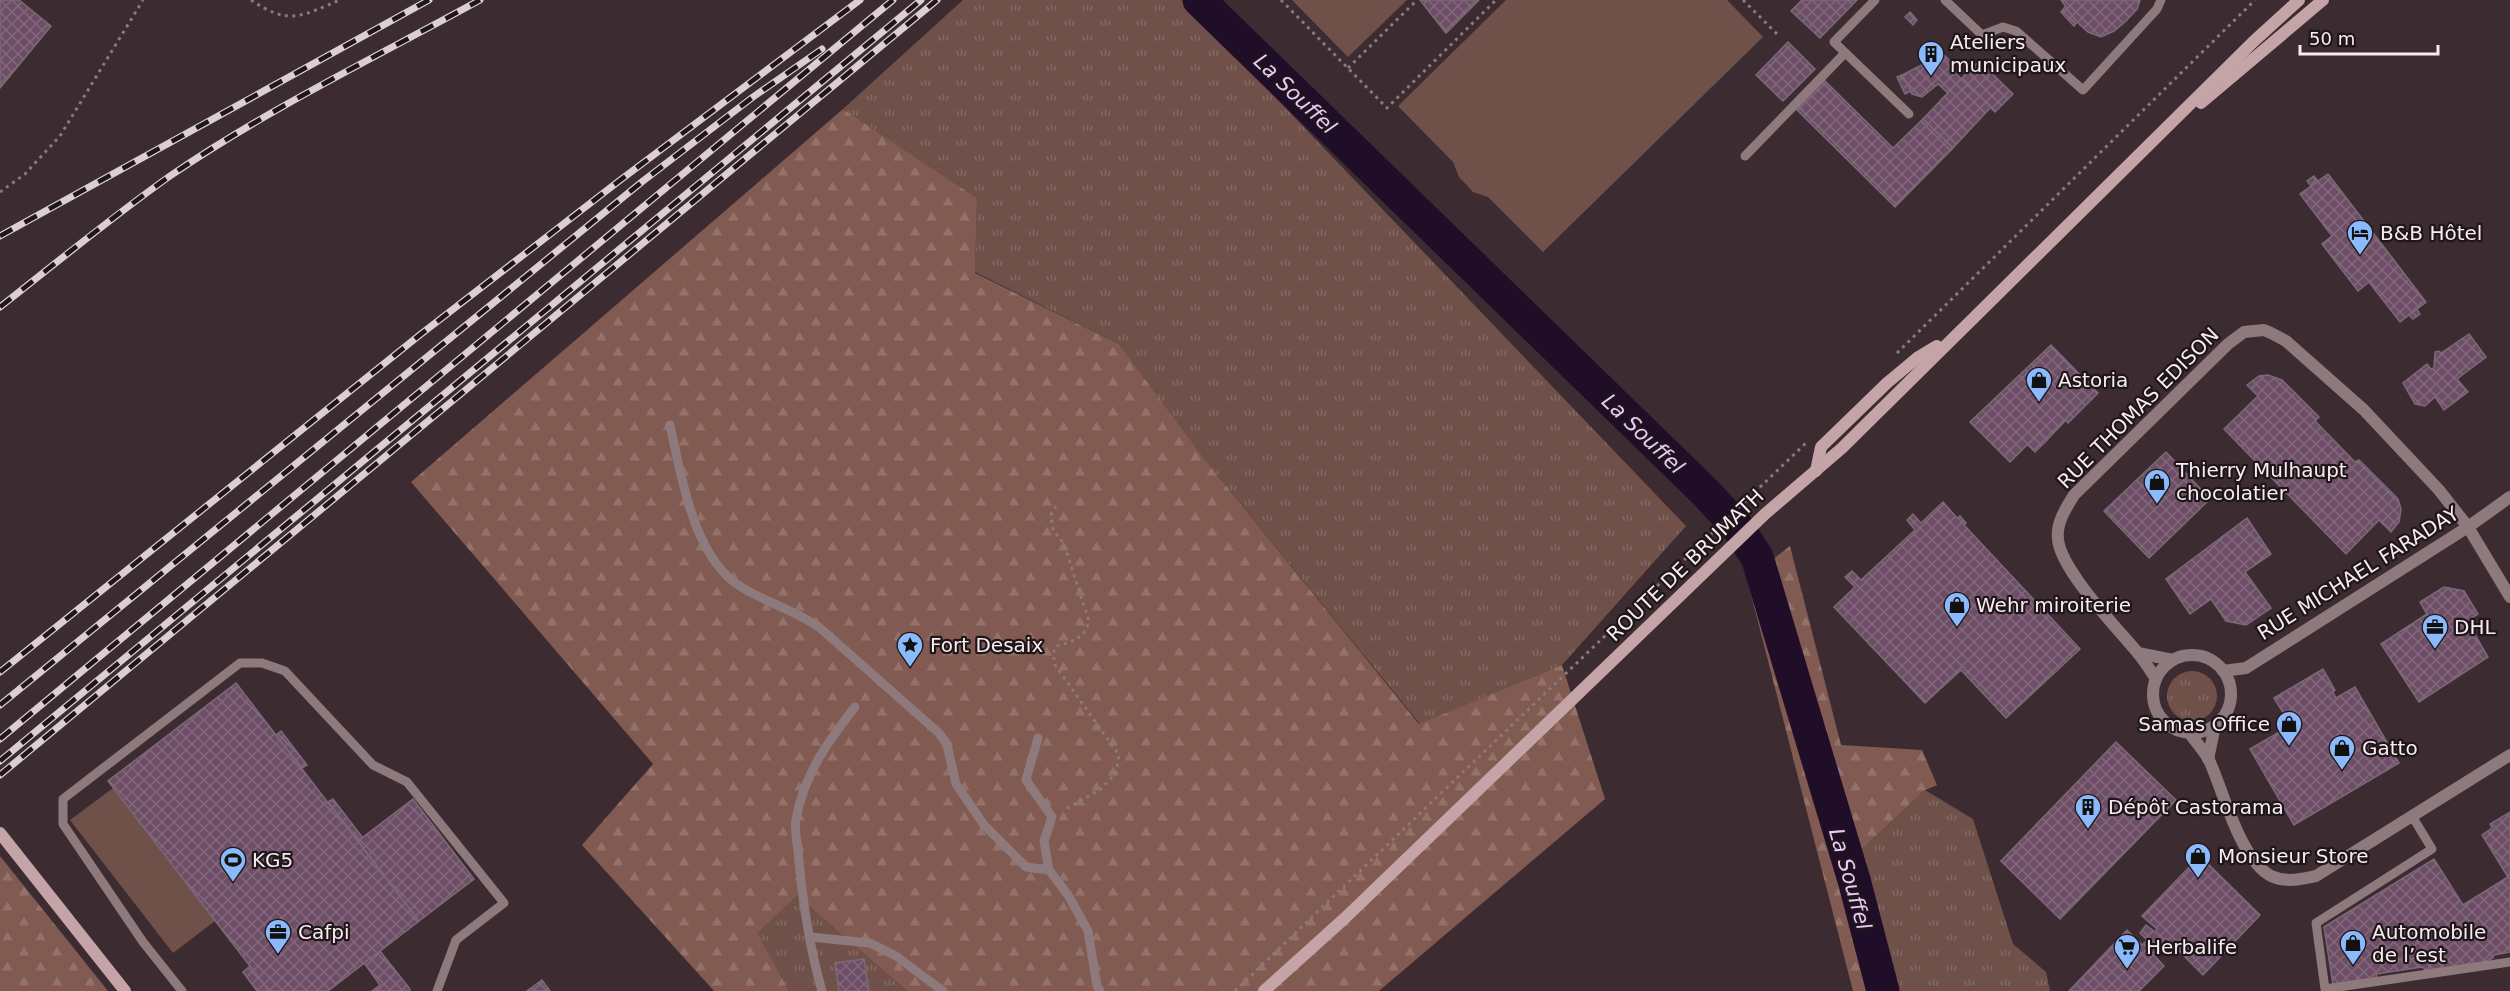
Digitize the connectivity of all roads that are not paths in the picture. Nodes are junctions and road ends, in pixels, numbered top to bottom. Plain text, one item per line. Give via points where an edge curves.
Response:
1 (1875, 0) edge
2 (1946, 0) edge
3 (2161, 0) edge
4 (2299, 0) edge
5 (2323, 0) edge
6 (1845, 53) junction
7 (1909, 114) dead end
8 (1745, 156) dead end
9 (2129, 164) junction
10 (670, 425) dead end
11 (2510, 497) edge
12 (2468, 527) junction
13 (2510, 597) edge
14 (2138, 653) junction
15 (2174, 660) junction
16 (2246, 668) junction
17 (2223, 671) junction
18 (2156, 679) junction
19 (2231, 689) junction
20 (855, 707) dead end
21 (2215, 726) junction
22 (2190, 734) junction
23 (1038, 738) dead end
24 (2510, 756) edge
25 (2208, 759) junction
26 (2412, 816) junction
27 (0, 833) edge
28 (1049, 870) junction
29 (810, 937) junction
30 (2510, 962) edge
31 (125, 991) edge
32 (182, 991) edge
33 (437, 991) edge
34 (822, 991) edge
35 (943, 991) edge
36 (1100, 991) edge
37 (1264, 991) edge

1 - 6 lane via 1834,42
2 - 3 lane via 1982,34 2003,27 2016,31 2083,90
4 - 9 main road, ROUTE DE BRUMATH
5 - 9 main road, ROUTE DE BRUMATH
6 - 7 lane
6 - 8 lane
9 - 37 main road, ROUTE DE BRUMATH via 1842,448 1765,514
10 - 28 lane via 689,507 707,548 727,576 742,588 800,614 820,628 939,733 947,745 956,784 984,825 1026,867
11 - 12 street, RUE MICHAEL FARADAY
12 - 13 street, RUE THOMAS EDISON
12 - 14 street, RUE THOMAS EDISON via 2364,410 2295,348 2264,330 2244,332 2074,495 2061,516 2057,538 2064,561
12 - 16 street, RUE MICHAEL FARADAY
14 - 15 street
14 - 18 street, RUE THOMAS EDISON
15 - 17 street via 2194,655 2206,658
15 - 18 street
16 - 17 street, RUE MICHAEL FARADAY
16 - 19 street
17 - 19 street
18 - 22 street via 2153,695 2160,717 2178,731
19 - 21 street via 2228,710
20 - 29 lane via 810,772 795,820
21 - 22 street
21 - 25 street
22 - 25 street
23 - 28 lane via 1026,780 1052,817 1044,840
24 - 26 street
25 - 26 street via 2229,814 2256,863 2271,876 2290,881 2316,876
26 - 30 lane via 2432,849 2316,923 2325,989
27 - 31 main road
28 - 36 lane via 1088,931
29 - 34 lane
29 - 35 lane via 870,943 896,956
32 - 33 lane via 143,942 63,824 63,799 240,663 262,663 285,671 373,765 408,782 504,903 456,939

